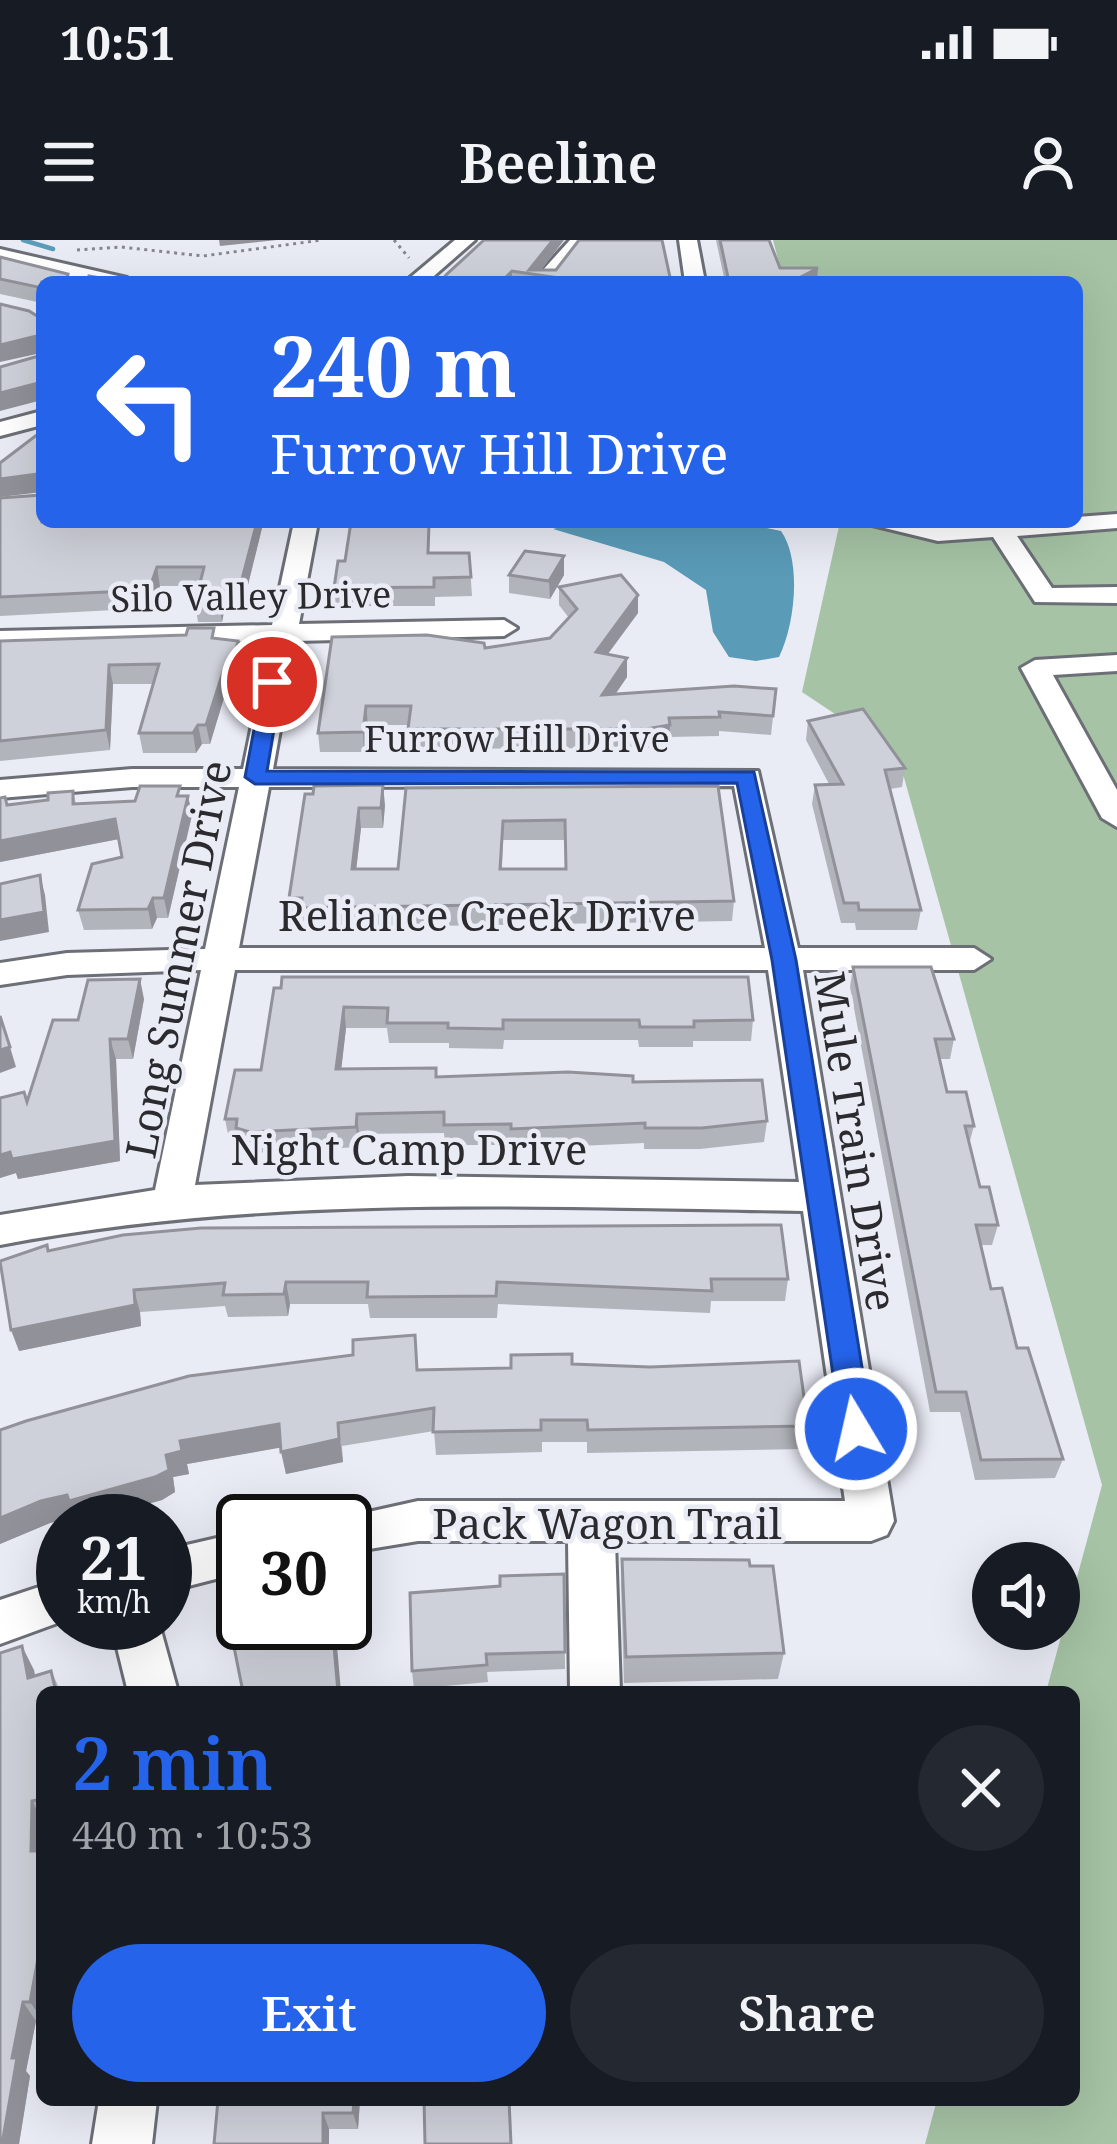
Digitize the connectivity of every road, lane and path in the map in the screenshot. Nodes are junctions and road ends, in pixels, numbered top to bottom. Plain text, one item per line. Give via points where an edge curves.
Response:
1 (222, 240) edge
2 (322, 240) edge
3 (394, 240) edge
4 (466, 240) edge
5 (580, 240) edge
6 (688, 240) edge
7 (77, 250) dead end
8 (232, 252) junction
9 (0, 255) edge
10 (417, 273) edge
11 (93, 276) edge
12 (547, 276) edge
13 (694, 276) edge
14 (36, 420) edge
15 (0, 429) edge
16 (1117, 521) edge
17 (1083, 524) edge
18 (305, 528) edge
19 (905, 528) edge
20 (1027, 528) edge
21 (1001, 530) junction
22 (1115, 598) edge
23 (503, 628) dead end
24 (281, 632) junction
25 (0, 639) edge
26 (1117, 663) edge
27 (255, 777) junction
28 (747, 777) joint
29 (0, 789) edge
30 (1117, 818) edge
31 (974, 958) dead end
32 (218, 959) junction
33 (784, 960) junction
34 (0, 974) edge
35 (821, 1198) junction
36 (173, 1200) junction
37 (0, 1230) edge
38 (591, 1521) junction
39 (871, 1521) joint
40 (372, 1529) edge
41 (36, 1609) edge
42 (0, 1622) edge
43 (142, 1650) edge
44 (151, 1686) edge
45 (595, 1686) edge
46 (127, 2106) edge
47 (122, 2144) edge

1 - 8 path
2 - 8 path
3 - 10 path
4 - 10 street
5 - 12 street
6 - 13 street
7 - 8 path
9 - 11 street
14 - 15 street
16 - 17 street
18 - 24 street, Long Summer Drive
19 - 21 street
20 - 21 street
21 - 22 street via 1044,596
23 - 24 street, Silo Valley Drive
24 - 25 street, Silo Valley Drive
24 - 27 street, Long Summer Drive
26 - 30 street via 1035,668
27 - 28 street, Furrow Hill Drive
27 - 29 street, Furrow Hill Drive
27 - 32 street, Long Summer Drive
28 - 33 street, Mule Train Drive
31 - 33 street, Reliance Creek Drive
32 - 33 street, Reliance Creek Drive
32 - 34 street, Reliance Creek Drive
32 - 36 street, Long Summer Drive
33 - 35 street, Mule Train Drive
35 - 36 street, Night Camp Drive via 257,1193
35 - 39 street, Mule Train Drive
36 - 37 street, Night Camp Drive
38 - 39 street, Pack Wagon Trail
38 - 40 street, Pack Wagon Trail
38 - 45 street
41 - 42 street
43 - 44 street
46 - 47 street

